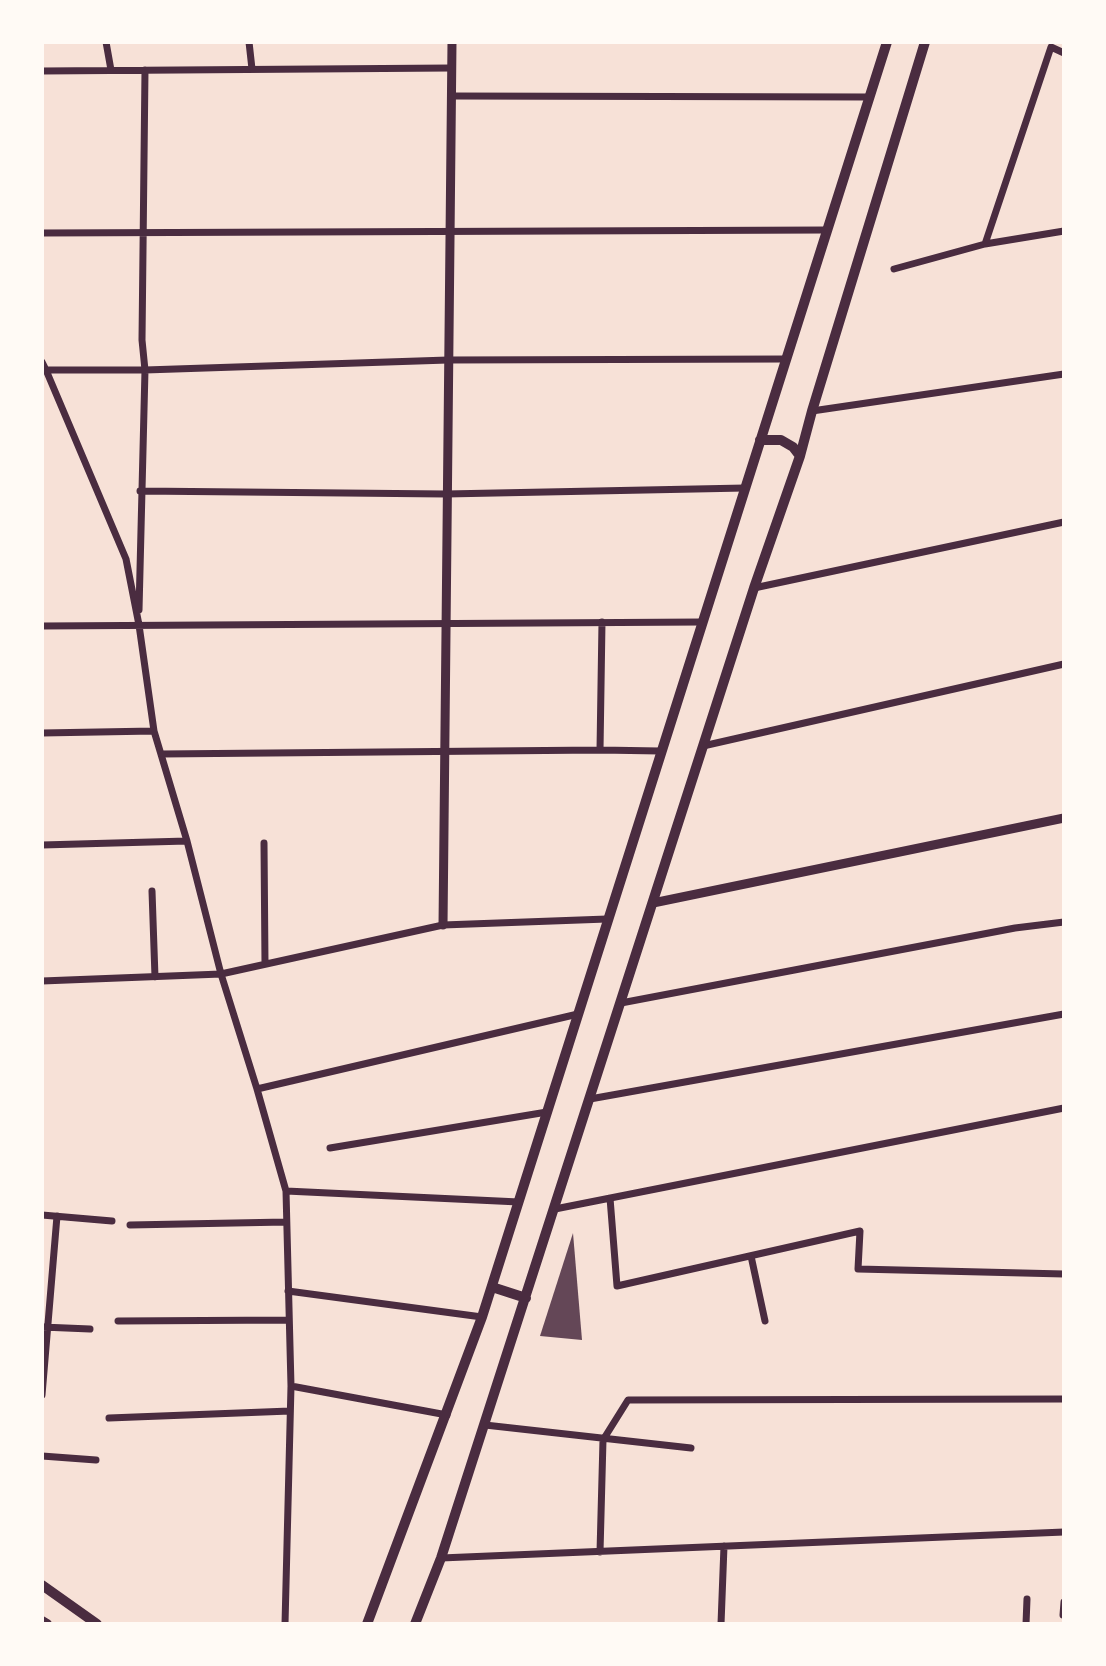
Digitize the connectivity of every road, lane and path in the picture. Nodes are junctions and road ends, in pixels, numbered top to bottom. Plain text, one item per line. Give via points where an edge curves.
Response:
1 (106, 42) edge
2 (249, 42) edge
3 (452, 42) edge
4 (887, 42) edge
5 (925, 42) edge
6 (1064, 53) edge
7 (451, 68) junction
8 (252, 69) junction
9 (111, 70) junction
10 (145, 70) junction
11 (42, 71) edge
12 (451, 96) junction
13 (869, 97) junction
14 (827, 230) junction
15 (1064, 231) edge
16 (449, 232) junction
17 (42, 233) edge
18 (143, 233) junction
19 (985, 244) junction
20 (894, 269) dead end
21 (786, 359) junction
22 (448, 360) junction
23 (44, 366) edge
24 (145, 370) junction
25 (1064, 374) edge
26 (812, 411) junction
27 (760, 440) junction
28 (800, 456) junction
29 (745, 488) junction
30 (140, 492) junction
31 (446, 494) junction
32 (1064, 522) edge
33 (754, 588) junction
34 (602, 622) junction
35 (702, 622) junction
36 (444, 623) junction
37 (139, 625) junction
38 (42, 626) edge
39 (1064, 664) edge
40 (154, 732) junction
41 (42, 733) edge
42 (703, 746) junction
43 (600, 750) junction
44 (443, 751) junction
45 (660, 751) junction
46 (161, 754) junction
47 (1064, 818) edge
48 (187, 841) junction
49 (264, 843) dead end
50 (42, 845) edge
51 (152, 891) dead end
52 (653, 903) junction
53 (607, 919) junction
54 (1064, 922) edge
55 (443, 925) junction
56 (265, 964) junction
57 (221, 974) junction
58 (155, 976) junction
59 (42, 981) edge
60 (621, 1003) junction
61 (578, 1014) junction
62 (1064, 1014) edge
63 (257, 1089) junction
64 (590, 1099) junction
65 (1064, 1108) edge
66 (547, 1112) junction
67 (330, 1148) dead end
68 (286, 1191) junction
69 (610, 1198) junction
70 (519, 1202) junction
71 (555, 1209) junction
72 (42, 1215) edge
73 (57, 1216) junction
74 (112, 1221) dead end
75 (286, 1222) junction
76 (130, 1225) dead end
77 (751, 1256) junction
78 (1064, 1274) edge
79 (492, 1286) junction
80 (288, 1291) junction
81 (526, 1298) junction
82 (482, 1317) junction
83 (289, 1320) junction
84 (118, 1321) dead end
85 (765, 1321) dead end
86 (45, 1327) edge
87 (90, 1329) dead end
88 (291, 1387) junction
89 (42, 1395) edge
90 (1064, 1399) edge
91 (290, 1411) junction
92 (447, 1415) junction
93 (109, 1418) dead end
94 (485, 1425) junction
95 (603, 1440) junction
96 (691, 1448) dead end
97 (42, 1456) edge
98 (96, 1460) dead end
99 (1064, 1532) edge
100 (724, 1546) junction
101 (600, 1552) junction
102 (441, 1558) junction
103 (42, 1585) edge
104 (1027, 1599) dead end
105 (1064, 1602) edge
106 (1063, 1615) edge
107 (42, 1620) edge
108 (47, 1624) edge
109 (97, 1624) edge
110 (285, 1624) edge
111 (367, 1624) edge
112 (415, 1624) edge
113 (721, 1624) edge
114 (1026, 1624) edge

1 - 9 street
2 - 8 street
3 - 7 street
4 - 13 main road
5 - 26 main road
6 - 19 street via 1051,47
7 - 8 street
7 - 12 street
8 - 10 street
9 - 10 street
9 - 11 street
10 - 18 street
12 - 13 street
12 - 16 street
13 - 14 main road
14 - 16 street
14 - 21 main road
15 - 19 street
16 - 18 street
16 - 22 street
17 - 18 street
18 - 24 street
19 - 20 street
21 - 22 street
21 - 27 main road
22 - 24 street
22 - 31 street
23 - 24 street
23 - 37 street via 126,559
24 - 30 street
25 - 26 street
26 - 28 main road
27 - 28 main road via 781,439
27 - 29 main road
28 - 33 main road
29 - 31 street
29 - 35 main road
30 - 31 street
30 - 37 street
31 - 36 street
32 - 33 street
33 - 42 main road
34 - 35 street
34 - 36 street
34 - 43 street
35 - 45 main road
36 - 37 street
36 - 44 street
37 - 38 street
37 - 40 street
39 - 42 street
40 - 41 street
40 - 46 street
42 - 52 main road
43 - 44 street
43 - 45 street
44 - 46 street
44 - 55 street
45 - 53 main road
46 - 48 street
47 - 52 street
48 - 50 street
48 - 57 street
49 - 56 street
51 - 58 street
52 - 60 main road
53 - 55 street
53 - 61 main road
54 - 60 street
55 - 56 street
56 - 57 street
57 - 58 street
57 - 63 street
58 - 59 street
60 - 64 main road
61 - 63 street
61 - 66 main road
62 - 64 street
63 - 68 street
64 - 71 main road
65 - 69 street
66 - 67 street
66 - 70 main road
68 - 70 street
68 - 75 street
69 - 71 street
69 - 77 street via 617,1286
70 - 79 main road
71 - 81 main road
72 - 73 street
73 - 74 street
73 - 86 street
75 - 76 street
75 - 80 street
77 - 78 street via 860,1231 858,1269
77 - 85 street
79 - 81 main road
79 - 82 main road
80 - 82 street
80 - 83 street
81 - 94 main road
82 - 92 main road
83 - 84 street
83 - 88 street
86 - 87 street
86 - 89 street
88 - 91 street
88 - 92 street
90 - 95 street via 628,1400
91 - 93 street
91 - 110 street
92 - 111 main road
94 - 95 street
94 - 102 main road
95 - 96 street
95 - 101 street
97 - 98 street
99 - 100 street
100 - 101 street
100 - 113 street
101 - 102 street
102 - 112 main road
103 - 109 main road
104 - 114 street
105 - 106 street
107 - 108 main road

